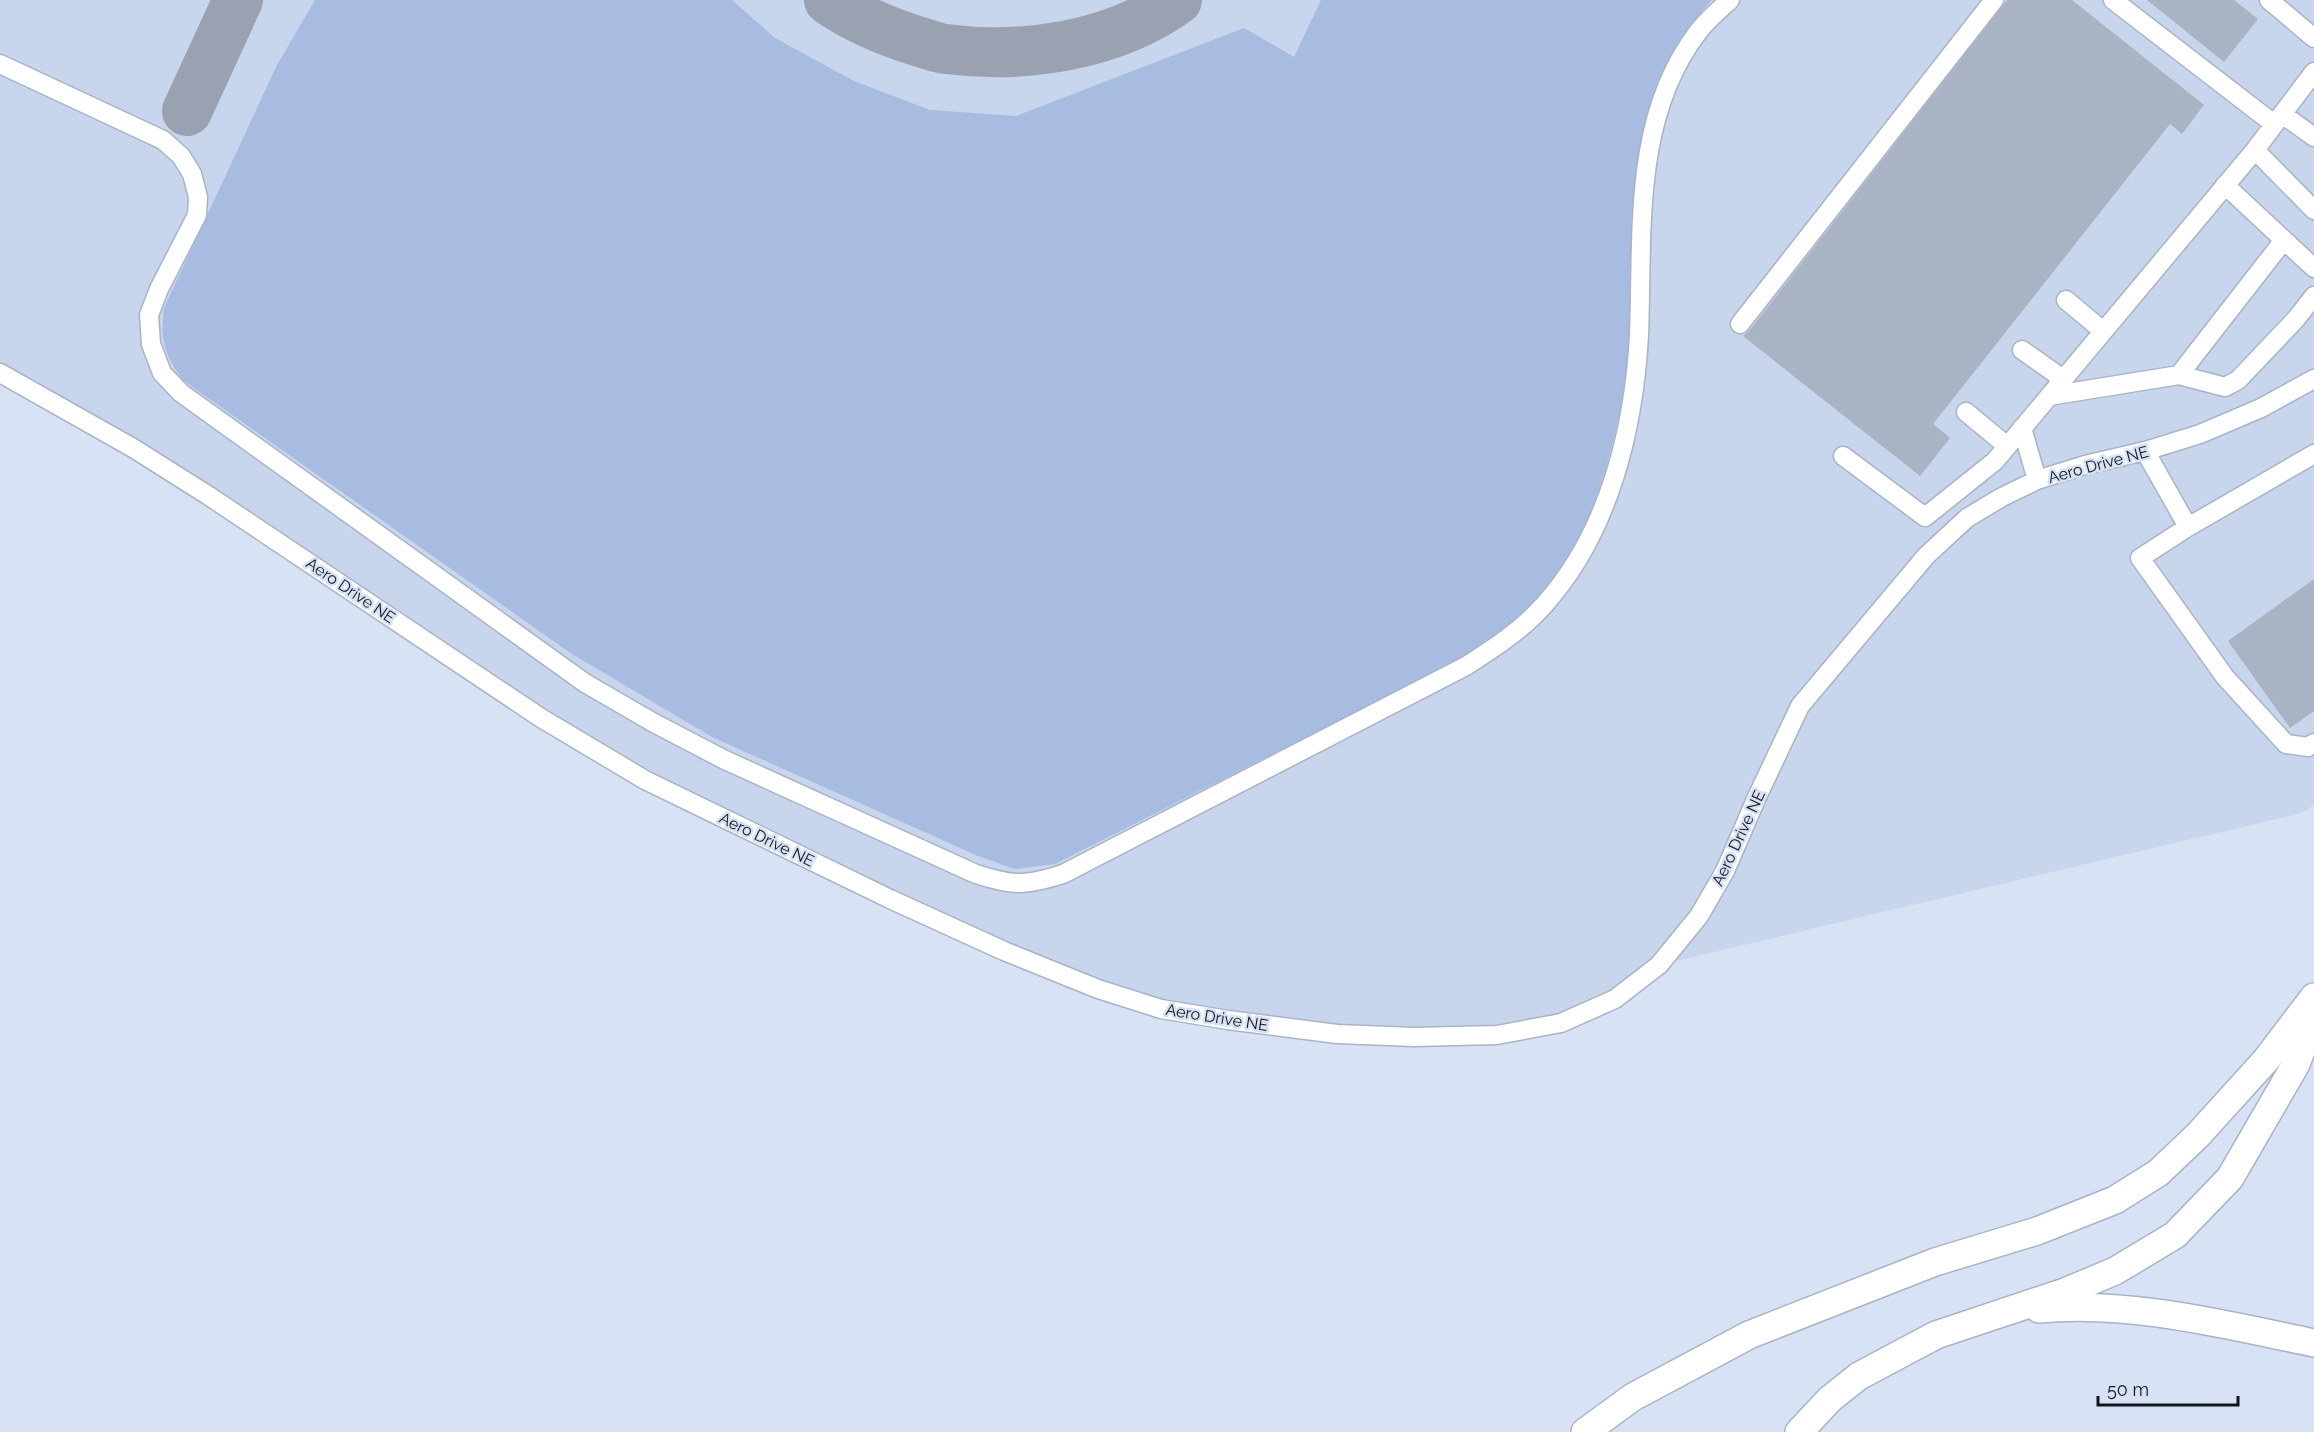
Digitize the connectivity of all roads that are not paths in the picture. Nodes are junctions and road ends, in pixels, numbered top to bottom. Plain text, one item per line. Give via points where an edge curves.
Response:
1 (1730, 0) edge
2 (1994, 0) edge
3 (2113, 0) edge
4 (2269, 0) edge
5 (2314, 38) edge
6 (0, 64) edge
7 (2314, 72) edge
8 (2278, 119) junction
9 (2314, 137) edge
10 (2255, 150) junction
11 (2225, 185) junction
12 (2314, 210) edge
13 (2284, 240) junction
14 (2314, 268) edge
15 (2314, 296) edge
16 (2066, 300) dead end
17 (1740, 324) dead end
18 (2103, 331) junction
19 (2022, 350) dead end
20 (0, 373) edge
21 (2179, 375) junction
22 (2063, 379) junction
23 (2314, 379) edge
24 (2049, 396) junction
25 (1966, 412) dead end
26 (2022, 428) junction
27 (2007, 446) junction
28 (2145, 451) junction
29 (2314, 454) edge
30 (1843, 456) dead end
31 (2037, 480) junction
32 (1925, 517) junction
33 (2188, 527) junction
34 (1948, 535) junction
35 (2314, 743) edge
36 (2314, 997) edge
37 (2314, 1016) edge
38 (1992, 1315) junction
39 (2314, 1343) edge
40 (1586, 1432) edge
41 (1799, 1432) edge

1 - 6 street via 1698,32 1672,75 1655,121 1645,173 1639,338 1625,433 1614,478 1596,525 1572,568 1544,605 1507,639 1466,666 1063,874 1037,882 1006,884 725,760 585,683 181,393 162,373 151,344 149,315 197,215 198,197 192,174 181,156 163,140
2 - 17 street
3 - 8 street
4 - 5 street
7 - 8 street
8 - 9 street
8 - 10 street
10 - 11 street
10 - 12 street
11 - 13 street
11 - 18 street
13 - 14 street
13 - 21 street
15 - 21 street via 2238,380 2225,387
16 - 18 street
18 - 22 street
19 - 22 street
20 - 34 street, Aero Drive NE via 200,490 532,711 645,780 890,899 1098,989 1161,1009 1337,1034 1497,1035 1561,1023 1615,999 1659,965 1699,916 1725,872 1800,706
21 - 24 street
22 - 24 street
23 - 28 street, Aero Drive NE via 2261,408 2200,434
24 - 26 street
25 - 27 street
26 - 27 street
26 - 31 street
27 - 32 street via 1995,461
28 - 31 street, Aero Drive NE
28 - 33 street
29 - 33 street
30 - 32 street
31 - 34 street, Aero Drive NE via 1968,518
32 - 34 street
33 - 35 street via 2140,558 2226,677 2286,744 2308,747
36 - 40 highway via 2266,1060 2198,1135 2158,1173 2115,1200 2037,1231 1935,1262 1749,1335 1633,1397
37 - 38 highway via 2296,1064 2230,1178 2175,1235 2115,1271
38 - 39 highway via 2058,1308 2117,1310 2233,1326
38 - 41 highway via 1936,1335 1859,1376

